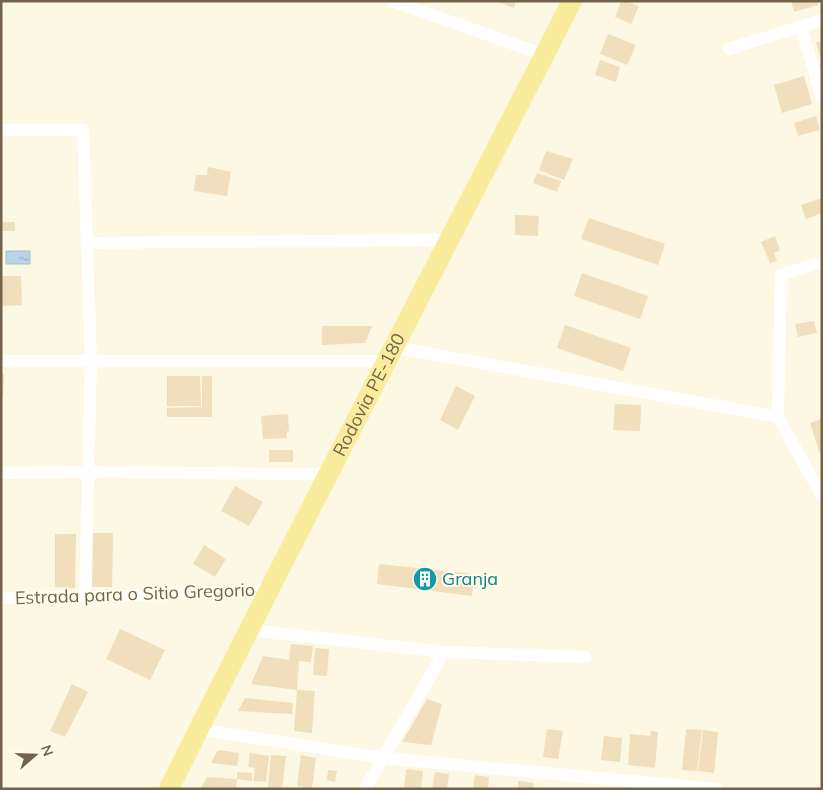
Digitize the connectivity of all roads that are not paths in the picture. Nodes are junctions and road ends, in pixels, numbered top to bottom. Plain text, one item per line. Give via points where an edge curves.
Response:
1 (392, 1) edge
2 (572, 1) edge
3 (822, 20) edge
4 (801, 26) junction
5 (729, 49) dead end
6 (544, 55) junction
7 (822, 98) edge
8 (1, 130) edge
9 (450, 240) junction
10 (87, 244) junction
11 (822, 262) edge
12 (389, 354) junction
13 (1, 361) edge
14 (91, 361) junction
15 (778, 417) junction
16 (88, 472) junction
17 (1, 473) edge
18 (328, 474) junction
19 (822, 496) edge
20 (269, 590) junction
21 (1, 598) edge
22 (84, 598) junction
23 (249, 630) junction
24 (444, 652) junction
25 (585, 657) dead end
26 (198, 729) junction
27 (383, 758) junction
28 (642, 785) edge
29 (168, 789) edge
30 (365, 789) edge
31 (717, 789) edge

1 - 6 street
2 - 6 main road, Rodovia PE-180
3 - 4 street
4 - 5 street
4 - 7 street
6 - 9 main road, Rodovia PE-180
8 - 10 street via 83,130
9 - 10 street
9 - 12 main road, Rodovia PE-180
10 - 14 street
11 - 15 street via 781,275
12 - 14 street
12 - 15 street
12 - 18 main road, Rodovia PE-180
13 - 14 street
14 - 16 street
15 - 19 street
16 - 17 street
16 - 18 street
16 - 22 street
18 - 20 main road, Rodovia PE-180
20 - 22 street, Estrada para o Sitio Gregorio
20 - 23 main road, Rodovia PE-180
21 - 22 street, Estrada para o Sitio Gregorio
23 - 24 street
23 - 26 main road, Rodovia PE-180
24 - 25 street
24 - 27 street
26 - 27 street
26 - 29 main road, Rodovia PE-180
27 - 28 street
27 - 30 street
28 - 31 street

